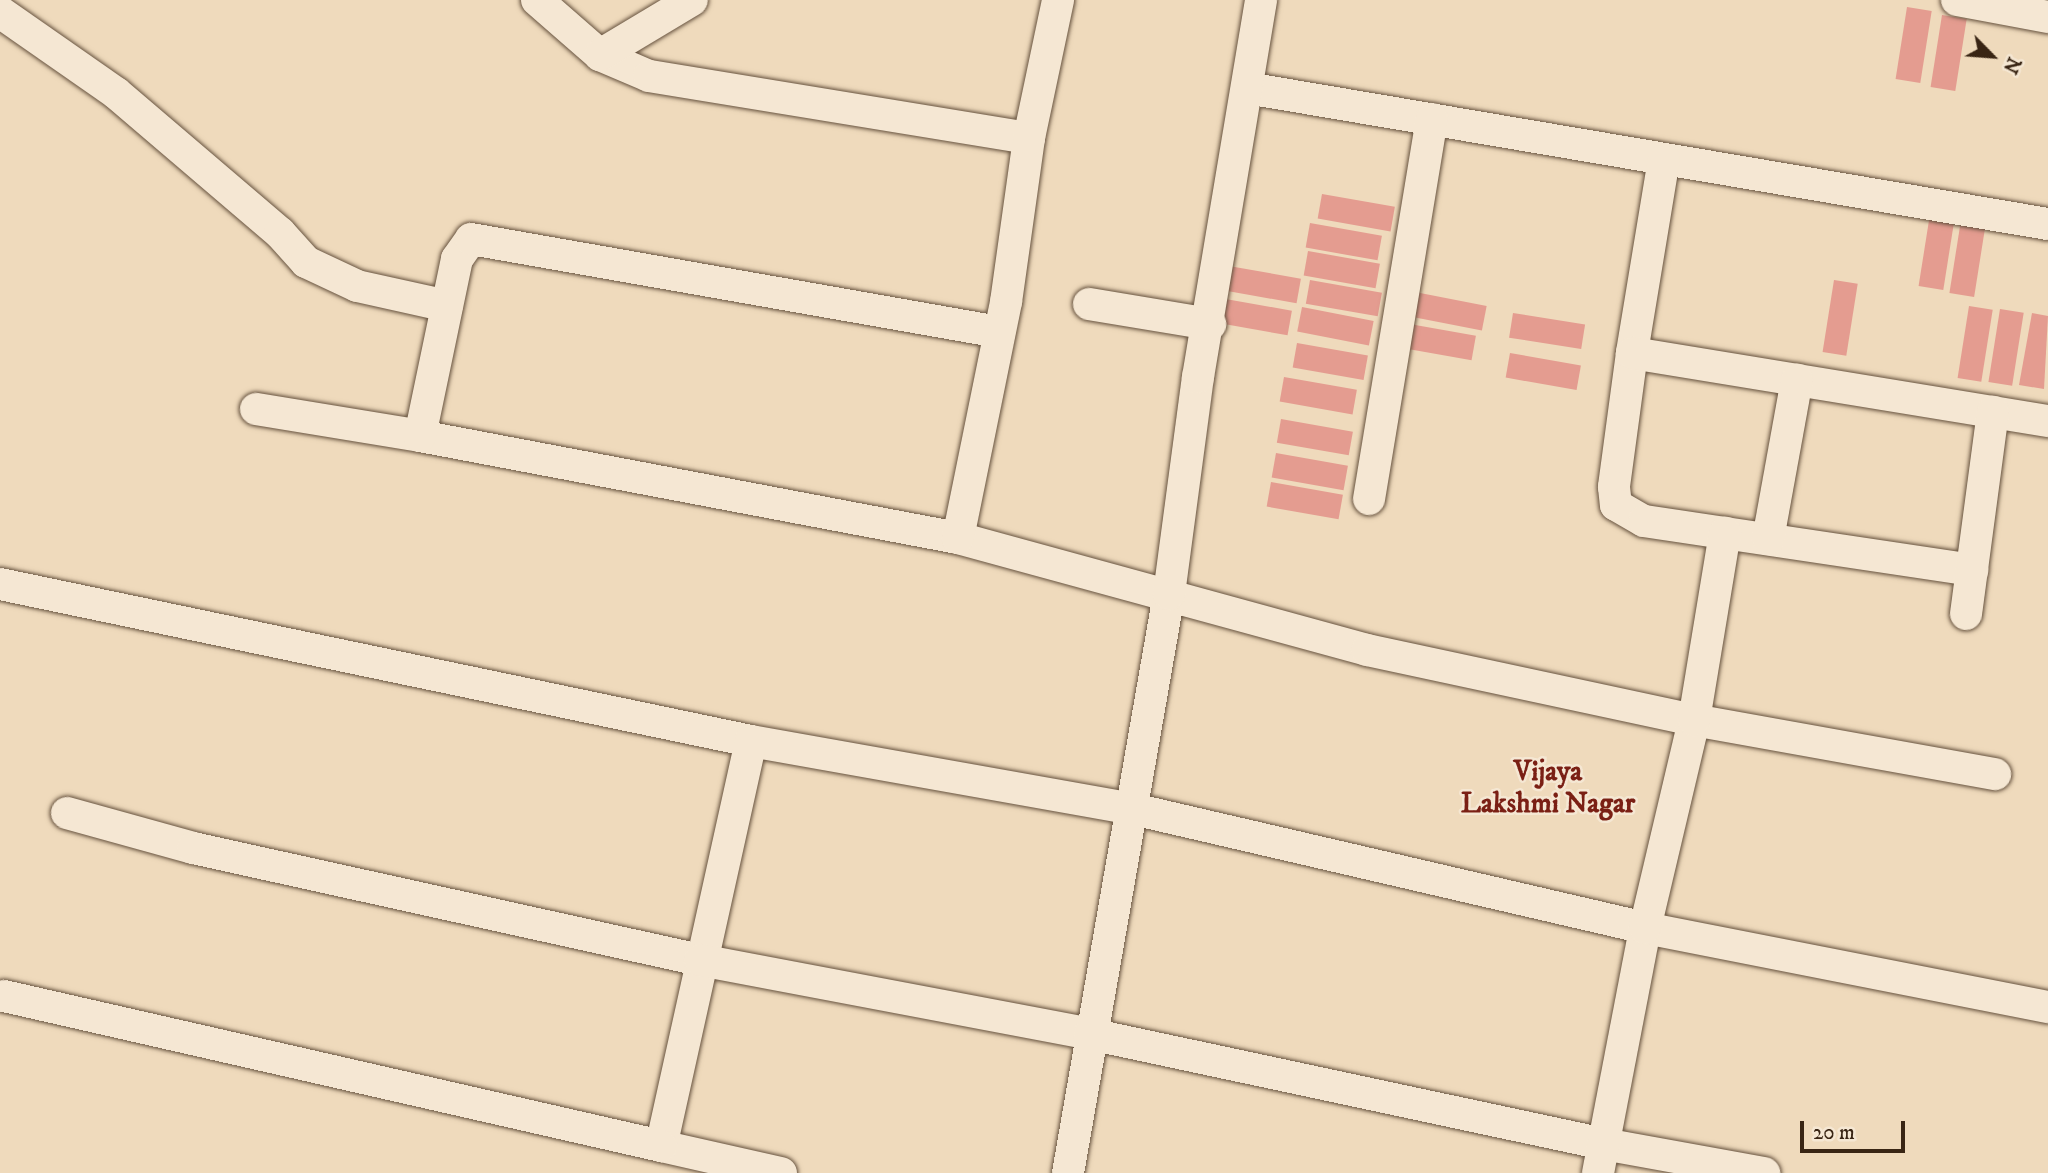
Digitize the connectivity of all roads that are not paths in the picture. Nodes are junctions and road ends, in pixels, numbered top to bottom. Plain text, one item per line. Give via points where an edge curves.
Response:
1 (537, 0) edge
2 (692, 0) edge
3 (1058, 0) edge
4 (1261, 0) edge
5 (1957, 0) edge
6 (0, 12) edge
7 (2048, 17) edge
8 (600, 55) junction
9 (1247, 88) junction
10 (1432, 119) junction
11 (1029, 138) junction
12 (1664, 159) junction
13 (2048, 224) edge
14 (1089, 304) dead end
15 (447, 306) junction
16 (1210, 324) junction
17 (999, 332) junction
18 (1632, 353) junction
19 (1797, 380) junction
20 (257, 409) dead end
21 (1993, 412) junction
22 (2048, 421) edge
23 (420, 436) junction
24 (1369, 499) dead end
25 (1725, 533) junction
26 (958, 538) junction
27 (1768, 539) junction
28 (1972, 570) junction
29 (0, 584) edge
30 (1169, 594) junction
31 (1966, 614) dead end
32 (1695, 720) junction
33 (751, 741) junction
34 (1995, 774) dead end
35 (1133, 809) junction
36 (67, 813) dead end
37 (1645, 928) junction
38 (700, 960) junction
39 (4, 996) dead end
40 (2048, 1007) edge
41 (1090, 1034) junction
42 (661, 1146) junction
43 (1601, 1159) edge
44 (781, 1173) edge
45 (1069, 1173) edge
46 (1764, 1173) edge

1 - 8 street
2 - 8 street
3 - 11 street
4 - 9 street
5 - 7 street
6 - 15 street via 116,93 271,226 306,262 357,286
8 - 11 street via 649,76
9 - 10 street
9 - 16 street
10 - 12 street
10 - 24 street
11 - 17 street
12 - 13 street
12 - 18 street
14 - 16 street
15 - 17 street via 457,259 471,239
15 - 23 street
16 - 30 street via 1198,377
17 - 26 street
18 - 19 street
18 - 25 street via 1614,487 1616,505 1644,521
19 - 21 street
19 - 27 street
20 - 23 street
21 - 22 street
21 - 28 street
23 - 26 street
25 - 27 street
25 - 32 street
26 - 30 street
27 - 28 street
28 - 31 street
29 - 33 street
30 - 32 street via 1367,650
30 - 35 street
32 - 34 street
32 - 37 street
33 - 35 street
33 - 38 street
35 - 37 street
35 - 41 street
36 - 38 street via 193,848
37 - 40 street
37 - 43 street
38 - 41 street
38 - 42 street
39 - 42 street
41 - 43 street
41 - 45 street
42 - 44 street
43 - 46 street

